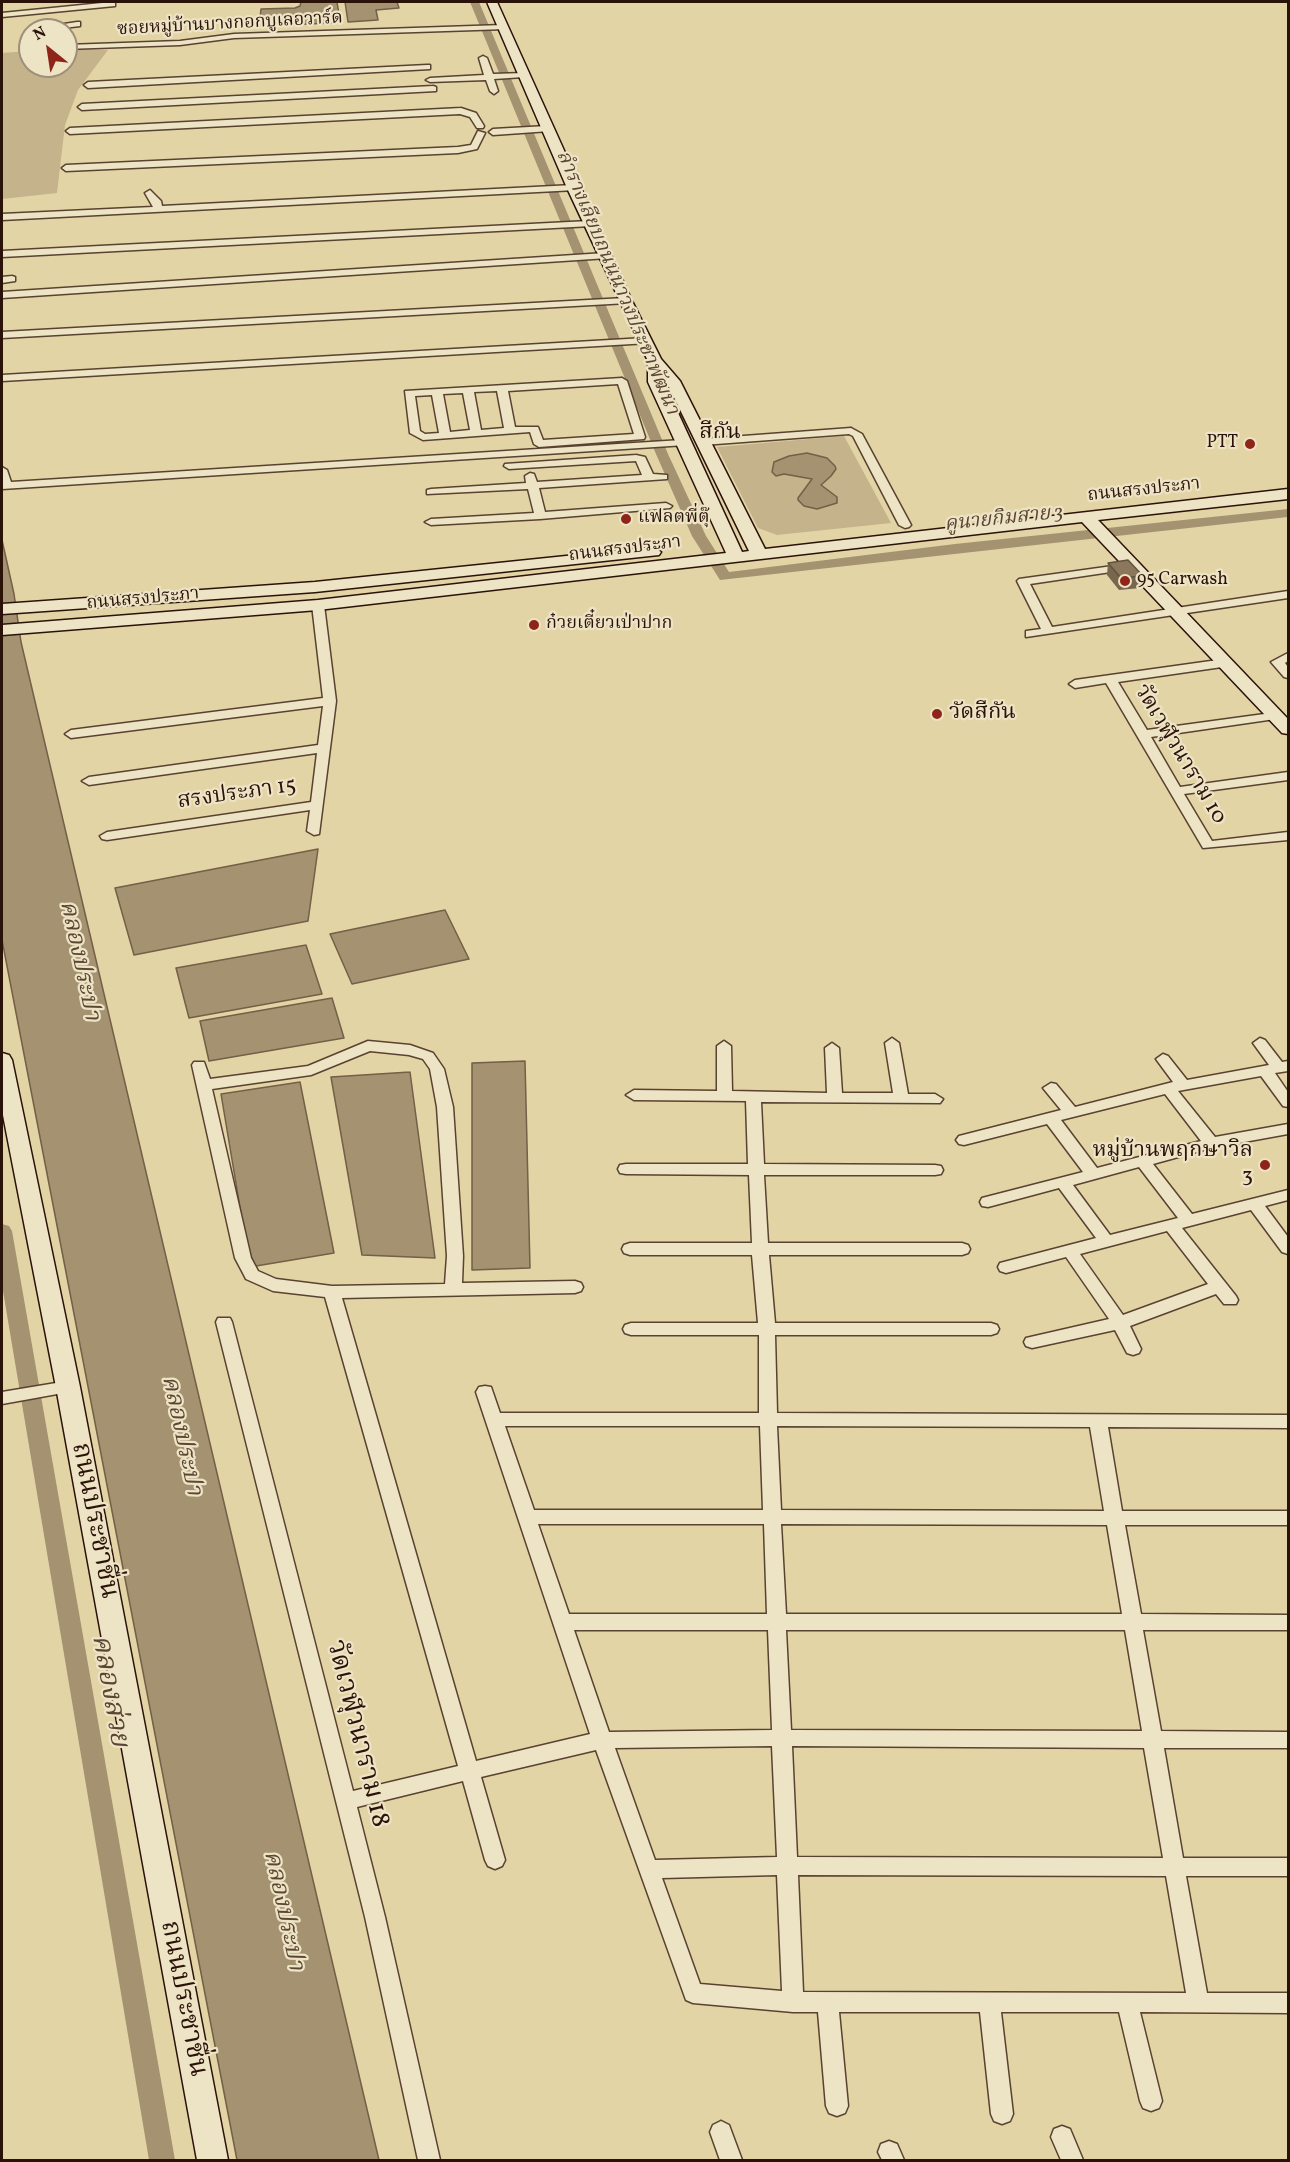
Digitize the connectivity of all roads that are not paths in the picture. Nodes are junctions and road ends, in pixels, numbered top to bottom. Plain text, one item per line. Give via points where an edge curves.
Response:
1 (28, 2) edge
2 (492, 2) edge
3 (112, 4) dead end
4 (30, 12) junction
5 (2, 15) edge
6 (32, 18) edge
7 (498, 28) junction
8 (78, 47) edge
9 (483, 58) dead end
10 (516, 72) junction
11 (492, 74) junction
12 (210, 78) junction
13 (430, 78) junction
14 (88, 85) dead end
15 (494, 91) dead end
16 (213, 100) junction
17 (82, 107) dead end
18 (546, 126) junction
19 (481, 130) junction
20 (70, 131) dead end
21 (66, 168) dead end
22 (567, 188) junction
23 (150, 193) dead end
24 (157, 209) junction
25 (2, 217) edge
26 (585, 224) junction
27 (2, 254) edge
28 (605, 256) junction
29 (2, 295) edge
30 (626, 301) junction
31 (2, 334) edge
32 (645, 341) junction
33 (655, 361) junction
34 (2, 378) edge
35 (502, 388) junction
36 (468, 390) junction
37 (437, 391) junction
38 (510, 431) junction
39 (476, 433) junction
40 (445, 436) junction
41 (704, 442) junction
42 (681, 443) junction
43 (526, 459) junction
44 (2, 470) edge
45 (431, 470) dead end
46 (663, 477) dead end
47 (649, 478) junction
48 (1288, 481) edge
49 (532, 485) junction
50 (4, 486) edge
51 (431, 492) dead end
52 (1288, 494) edge
53 (666, 506) dead end
54 (540, 516) junction
55 (431, 522) dead end
56 (905, 525) junction
57 (1094, 526) junction
58 (756, 548) junction
59 (726, 551) junction
60 (1132, 566) junction
61 (516, 575) junction
62 (1288, 595) edge
63 (318, 605) junction
64 (43, 607) junction
65 (2, 609) edge
66 (1176, 612) junction
67 (32, 628) junction
68 (2, 630) edge
69 (1048, 631) junction
70 (1030, 634) dead end
71 (1288, 657) edge
72 (1225, 663) junction
73 (1288, 674) edge
74 (1110, 679) junction
75 (1076, 684) dead end
76 (330, 701) junction
77 (1275, 715) junction
78 (1288, 729) edge
79 (71, 734) dead end
80 (1142, 735) junction
81 (324, 748) junction
82 (1288, 776) edge
83 (89, 781) dead end
84 (1176, 791) junction
85 (317, 805) junction
86 (314, 831) dead end
87 (106, 836) dead end
88 (1288, 836) edge
89 (892, 1043) dead end
90 (1260, 1043) dead end
91 (724, 1046) dead end
92 (832, 1048) dead end
93 (1163, 1059) dead end
94 (2, 1060) edge
95 (199, 1065) dead end
96 (1277, 1068) edge
97 (204, 1085) junction
98 (1184, 1086) junction
99 (1051, 1089) dead end
100 (1168, 1089) junction
101 (634, 1095) dead end
102 (725, 1096) junction
103 (753, 1096) junction
104 (835, 1097) junction
105 (901, 1098) junction
106 (934, 1099) dead end
107 (1288, 1102) edge
108 (1072, 1113) junction
109 (1051, 1118) junction
110 (1288, 1129) edge
111 (964, 1140) dead end
112 (1211, 1143) junction
113 (1143, 1161) junction
114 (626, 1169) dead end
115 (757, 1169) junction
116 (935, 1170) dead end
117 (1093, 1174) junction
118 (1063, 1182) junction
119 (1288, 1194) edge
120 (988, 1202) dead end
121 (1254, 1203) junction
122 (1188, 1220) junction
123 (1171, 1225) junction
124 (1106, 1241) junction
125 (1288, 1248) edge
126 (630, 1249) dead end
127 (760, 1249) junction
128 (962, 1249) dead end
129 (1070, 1251) junction
130 (1006, 1267) dead end
131 (1219, 1286) junction
132 (575, 1287) dead end
133 (453, 1290) junction
134 (332, 1292) junction
135 (1230, 1300) dead end
136 (224, 1322) dead end
137 (1120, 1323) junction
138 (632, 1329) dead end
139 (767, 1329) junction
140 (991, 1329) dead end
141 (1032, 1342) dead end
142 (1133, 1349) dead end
143 (68, 1387) junction
144 (485, 1392) dead end
145 (7, 1396) edge
146 (494, 1419) junction
147 (768, 1420) junction
148 (1098, 1421) junction
149 (1288, 1421) edge
150 (772, 1516) junction
151 (526, 1517) junction
152 (1115, 1517) junction
153 (1288, 1518) edge
154 (562, 1622) junction
155 (776, 1622) junction
156 (1288, 1622) edge
157 (1133, 1623) junction
158 (782, 1738) junction
159 (1152, 1739) junction
160 (602, 1740) junction
161 (1288, 1740) edge
162 (469, 1771) junction
163 (345, 1801) junction
164 (495, 1860) dead end
165 (787, 1866) junction
166 (1174, 1867) junction
167 (1288, 1867) edge
168 (648, 1869) junction
169 (793, 2002) junction
170 (828, 2002) junction
171 (989, 2002) junction
172 (1288, 2002) edge
173 (1127, 2003) junction
174 (1198, 2003) junction
175 (1151, 2101) dead end
176 (837, 2106) dead end
177 (1002, 2114) dead end
178 (721, 2132) dead end
179 (1062, 2137) dead end
180 (213, 2160) edge
181 (429, 2160) edge
182 (731, 2160) edge
183 (1072, 2160) edge

1 - 4 street
2 - 7 street
3 - 4 street
4 - 5 street
4 - 6 street
7 - 8 street, ซอยหมู่บ้านบางกอกบูเลอวาร์ด via 234,36 180,43
7 - 10 street
9 - 11 street
10 - 11 street
10 - 18 street
11 - 13 street
11 - 15 street
12 - 13 street
12 - 14 street
12 - 16 street
13 - 16 street
16 - 17 street
18 - 19 street
18 - 22 street
19 - 20 street via 473,115 461,111
19 - 21 street via 474,147 458,150
22 - 24 street
22 - 26 street
23 - 24 street via 158,203
24 - 25 street
26 - 27 street
26 - 28 street
28 - 29 street
28 - 30 street
30 - 31 street
30 - 32 street
32 - 33 street
32 - 34 street
33 - 41 street via 673,381
33 - 42 street via 655,382
35 - 36 street
35 - 38 street
35 - 38 street via 622,381 640,437 539,444 534,429
36 - 37 street
36 - 39 street
37 - 40 street
37 - 40 street via 409,393 415,433
38 - 39 street
39 - 40 street
41 - 56 street via 851,431 857,434
41 - 58 street
42 - 43 street
42 - 59 street
43 - 45 street
43 - 47 street via 636,458 641,459
43 - 49 street
43 - 50 street
44 - 50 street
46 - 47 street
47 - 49 street
48 - 56 street, ถนนสรงประภา
49 - 51 street
49 - 54 street
52 - 57 street, ถนนสรงประภา
53 - 54 street
54 - 55 street
56 - 58 street, ถนนสรงประภา
57 - 58 street, ถนนสรงประภา
57 - 60 street
58 - 59 street, ถนนสรงประภา
59 - 61 street, ถนนสรงประภา
60 - 66 street
60 - 69 street via 1023,581
61 - 63 street, ถนนสรงประภา
61 - 64 street, ถนนสรงประภา
62 - 66 street
63 - 67 street, ถนนสรงประภา
63 - 76 street, สรงประภา 15
64 - 65 street, ถนนสรงประภา
64 - 67 street via 34,615
66 - 69 street
66 - 72 street
67 - 68 street, ถนนสรงประภา
69 - 70 street
71 - 73 street via 1277,662
72 - 74 street
72 - 77 street
74 - 75 street
74 - 80 street, วัดเวฬุวนาราม 10
76 - 79 street
76 - 81 street, สรงประภา 15
77 - 78 street
77 - 80 street
80 - 84 street, วัดเวฬุวนาราม 10
81 - 83 street
81 - 85 street, สรงประภา 15
82 - 84 street
84 - 88 street, วัดเวฬุวนาราม 10 via 1208,845
85 - 86 street
85 - 87 street, สรงประภา 15
89 - 105 street
90 - 96 street
91 - 102 street
92 - 104 street
93 - 98 street
94 - 143 street, ถนนประชาชื่น
95 - 97 street
96 - 98 street
96 - 107 street
97 - 133 street via 311,1070 369,1046 428,1056 437,1069 445,1107 455,1256
97 - 134 street via 243,1258 252,1275 273,1286
98 - 100 street
99 - 108 street
100 - 108 street
100 - 112 street
101 - 102 street
102 - 103 street
103 - 104 street
103 - 115 street
104 - 105 street
105 - 106 street
108 - 109 street
109 - 111 street
109 - 117 street
110 - 112 street
112 - 113 street
113 - 117 street
113 - 122 street
114 - 115 street
115 - 116 street
115 - 127 street
117 - 118 street
118 - 120 street
118 - 124 street
119 - 121 street
121 - 122 street
121 - 125 street
122 - 123 street
123 - 124 street
123 - 131 street
124 - 129 street
126 - 127 street
127 - 128 street
127 - 139 street
129 - 130 street
129 - 137 street
131 - 135 street
131 - 137 street
132 - 133 street
133 - 134 street
134 - 162 street
136 - 163 street, วัดเวฬุวนาราม 18
137 - 141 street
137 - 142 street
138 - 139 street
139 - 140 street
139 - 147 street
143 - 145 street
143 - 180 street, ถนนประชาชื่น
144 - 146 street
146 - 147 street
146 - 151 street
147 - 148 street
147 - 150 street
148 - 149 street
148 - 152 street
150 - 151 street
150 - 152 street
150 - 155 street
151 - 154 street
152 - 153 street
152 - 157 street
154 - 155 street
154 - 160 street
155 - 157 street
155 - 158 street
156 - 157 street
157 - 159 street
158 - 159 street
158 - 160 street
158 - 165 street
159 - 161 street
159 - 166 street
160 - 162 street
160 - 168 street
162 - 163 street
162 - 164 street
163 - 181 street, วัดเวฬุวนาราม 18
165 - 166 street
165 - 168 street
165 - 169 street
166 - 167 street
166 - 174 street
168 - 169 street via 693,1993
169 - 170 street
170 - 171 street
170 - 176 street
171 - 173 street
171 - 177 street
172 - 174 street
173 - 174 street
173 - 175 street
178 - 182 street
179 - 183 street

